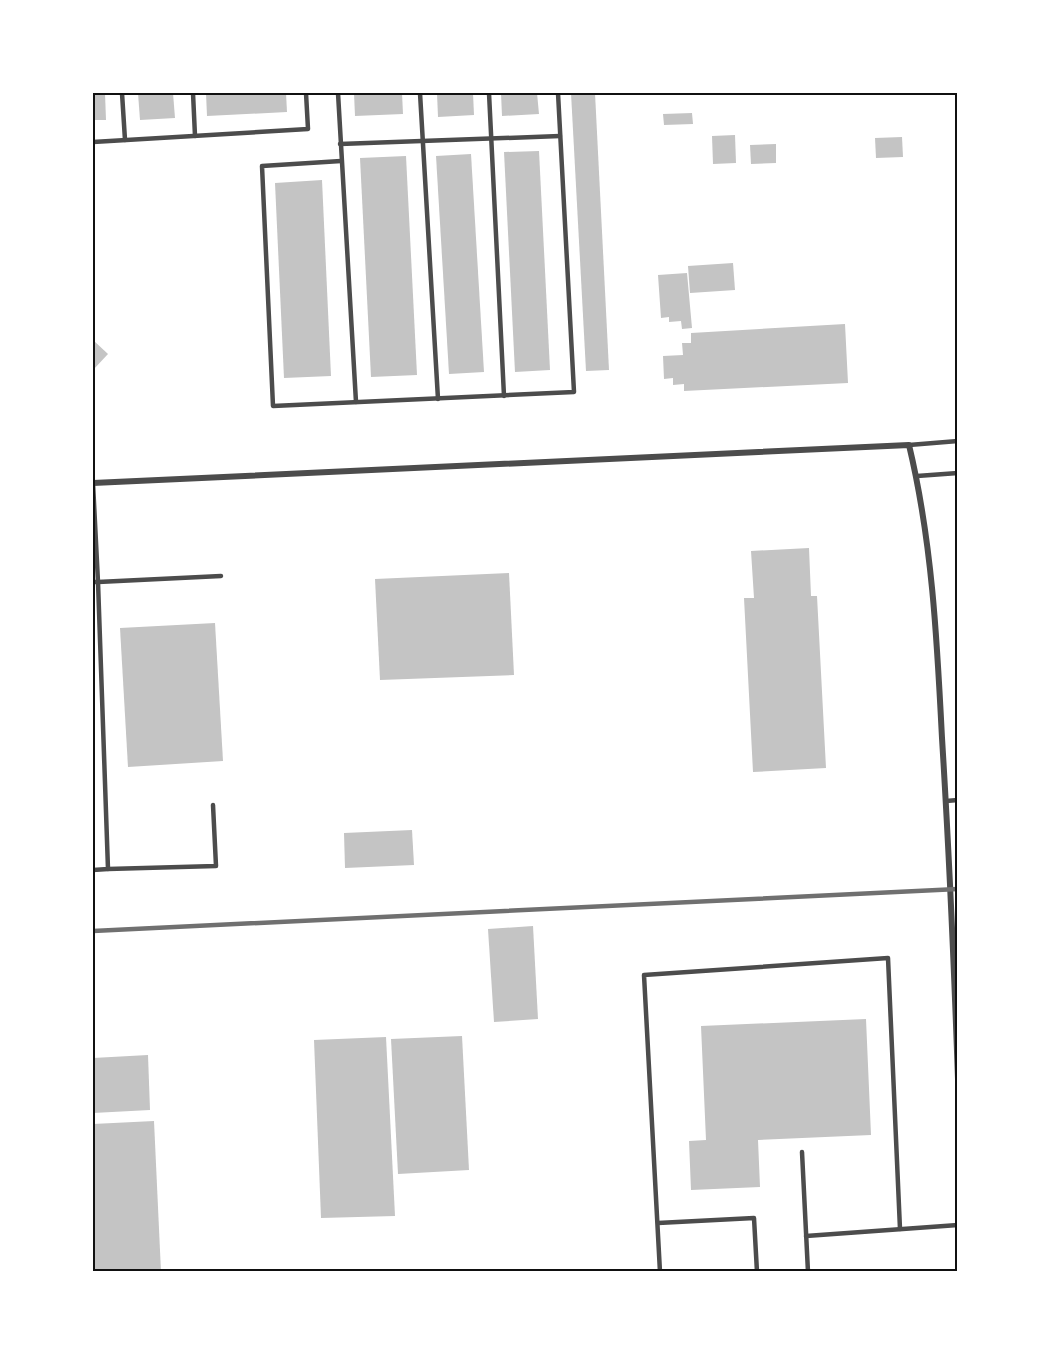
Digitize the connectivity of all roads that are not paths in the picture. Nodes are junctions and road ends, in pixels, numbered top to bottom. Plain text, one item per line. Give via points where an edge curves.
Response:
1 (123, 93) edge
2 (193, 93) edge
3 (306, 93) edge
4 (338, 93) edge
5 (420, 93) edge
6 (489, 93) edge
7 (558, 93) edge
8 (195, 136) junction
9 (560, 136) junction
10 (492, 138) junction
11 (125, 140) junction
12 (423, 141) junction
13 (93, 142) edge
14 (340, 144) junction
15 (341, 161) junction
16 (504, 396) junction
17 (438, 399) junction
18 (356, 402) junction
19 (958, 441) edge
20 (909, 445) junction
21 (958, 473) edge
22 (917, 476) junction
23 (93, 483) edge
24 (221, 576) dead end
25 (95, 582) edge
26 (958, 800) edge
27 (946, 801) junction
28 (213, 805) dead end
29 (108, 869) junction
30 (93, 870) edge
31 (958, 1078) edge
32 (802, 1152) dead end
33 (657, 1223) junction
34 (958, 1225) edge
35 (900, 1229) junction
36 (806, 1236) junction
37 (660, 1272) edge
38 (757, 1272) edge
39 (808, 1272) edge

1 - 11 lane
2 - 8 lane
3 - 8 lane via 308,129
4 - 14 lane
5 - 12 lane
6 - 10 lane
7 - 9 lane
8 - 11 lane
9 - 10 lane
9 - 16 lane via 574,392
10 - 12 lane
10 - 16 lane
11 - 13 lane
12 - 14 lane
12 - 17 lane
14 - 15 lane
15 - 18 lane
15 - 18 lane via 262,165 273,406
16 - 17 lane
17 - 18 lane
19 - 20 lane
20 - 22 street
20 - 23 street
21 - 22 lane
22 - 27 street via 936,616
23 - 25 lane
24 - 25 lane
25 - 29 lane
26 - 27 lane
27 - 31 street
28 - 29 lane via 216,866
29 - 30 lane
32 - 36 lane
33 - 35 lane via 644,975 888,958
33 - 37 lane
33 - 38 lane via 754,1218
34 - 35 lane
35 - 36 lane
36 - 39 lane

